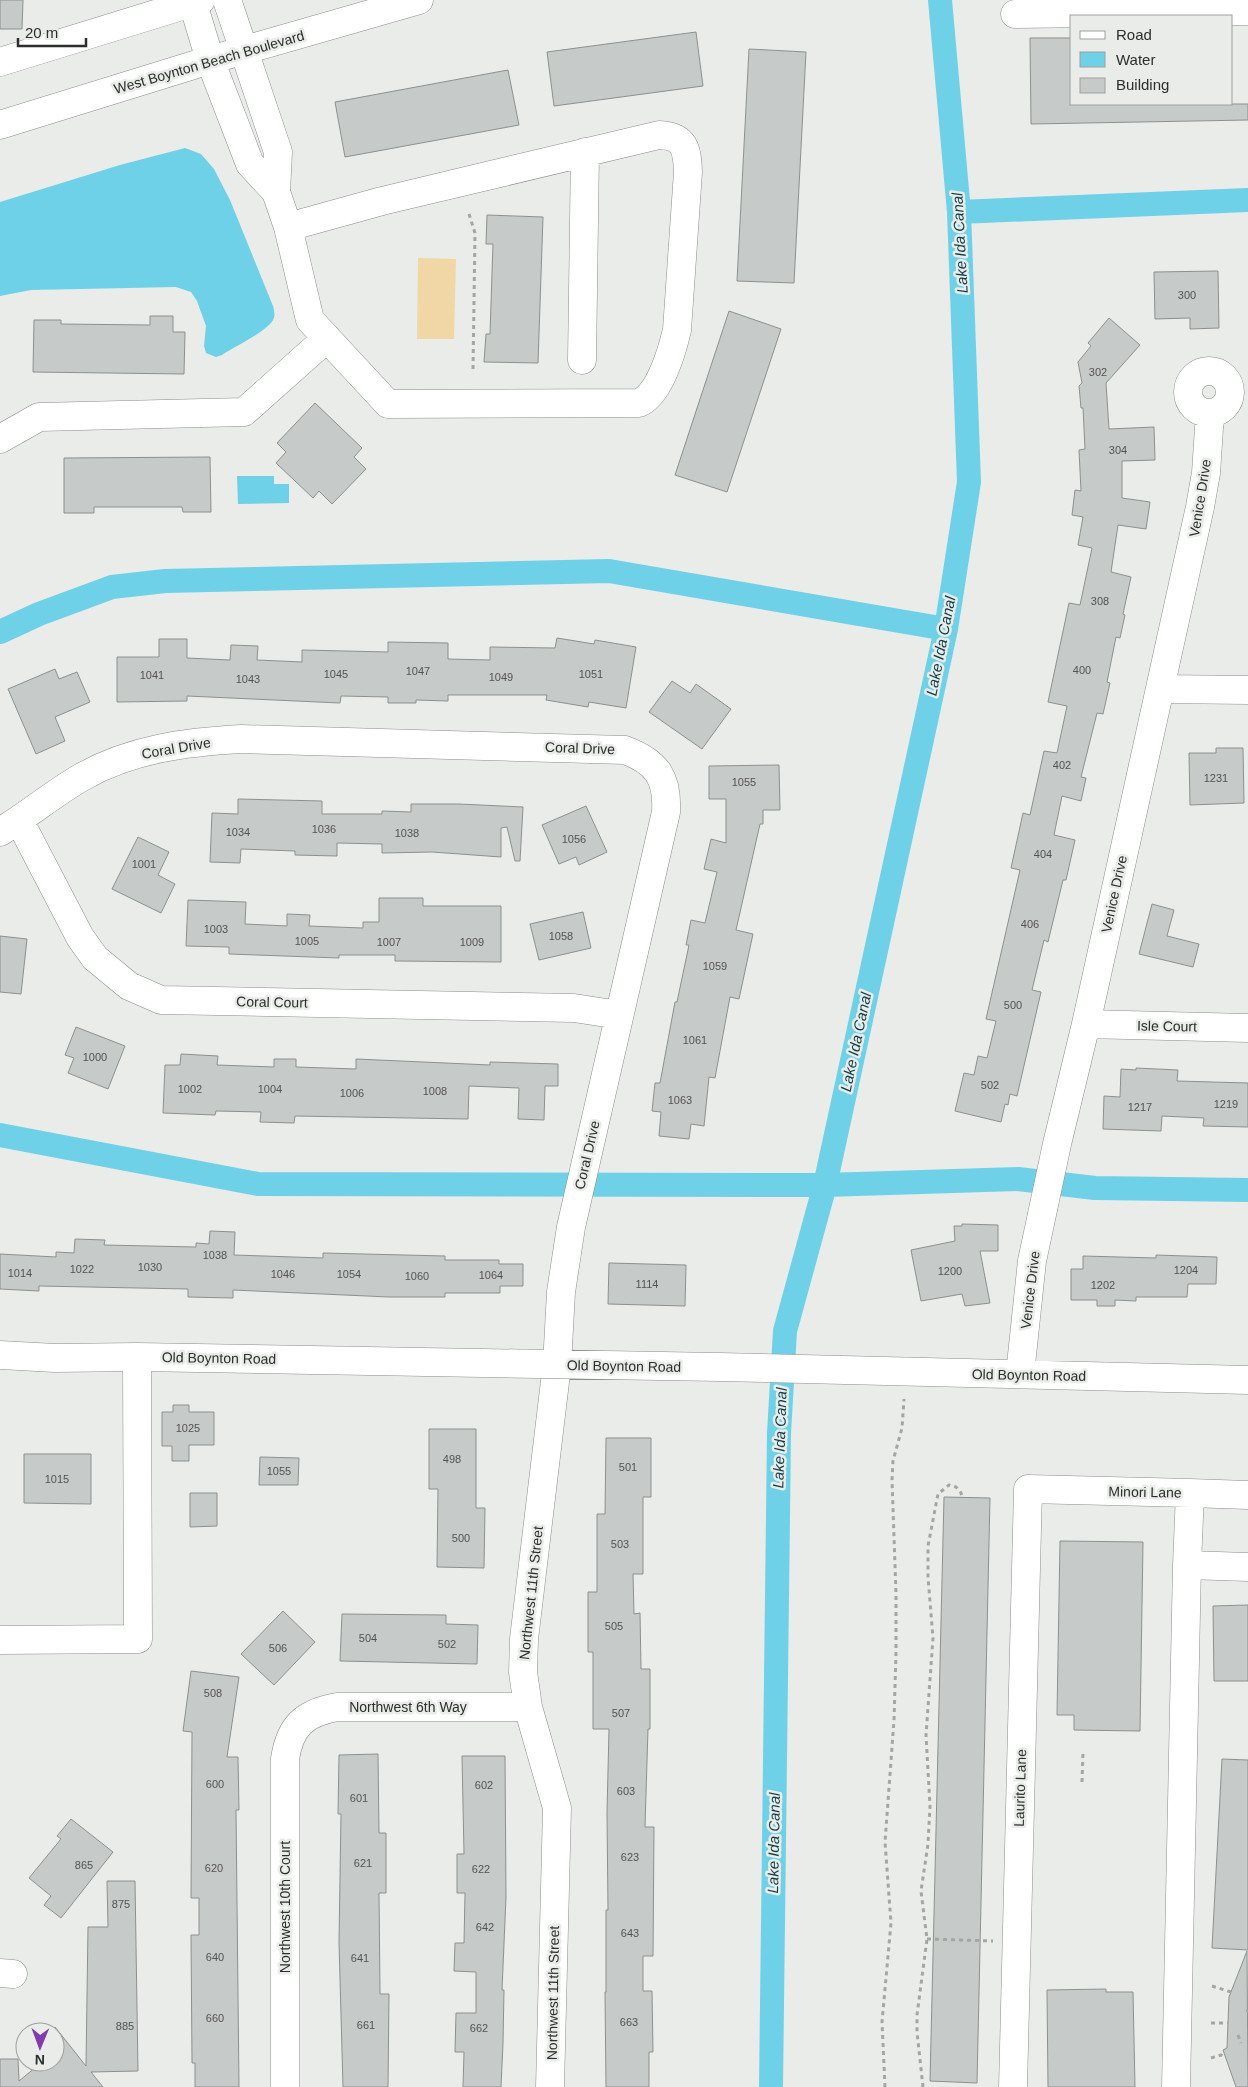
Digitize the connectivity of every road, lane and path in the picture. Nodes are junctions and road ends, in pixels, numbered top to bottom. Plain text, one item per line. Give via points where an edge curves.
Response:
1 (227, 0) edge
2 (419, 0) edge
3 (195, 1) edge
4 (1248, 11) edge
5 (1015, 14) dead end
6 (246, 51) junction
7 (210, 60) junction
8 (0, 62) edge
9 (0, 125) edge
10 (585, 152) junction
11 (276, 192) junction
12 (469, 214) dead end
13 (288, 227) junction
14 (326, 338) junction
15 (582, 360) dead end
16 (473, 370) dead end
17 (1210, 413) dead end
18 (0, 439) edge
19 (1160, 689) junction
20 (1248, 690) edge
21 (10, 826) edge
22 (619, 1015) junction
23 (1086, 1024) junction
24 (1248, 1028) edge
25 (0, 1355) edge
26 (137, 1357) junction
27 (557, 1365) junction
28 (1020, 1374) junction
29 (1248, 1380) edge
30 (904, 1400) dead end
31 (1028, 1490) joint
32 (1190, 1493) junction
33 (1248, 1495) edge
34 (962, 1497) dead end
35 (1188, 1565) junction
36 (1248, 1567) edge
37 (0, 1640) edge
38 (528, 1707) junction
39 (294, 1729) joint
40 (1083, 1752) dead end
41 (1082, 1782) dead end
42 (927, 1939) junction
43 (994, 1941) dead end
44 (1212, 1986) dead end
45 (1231, 1992) dead end
46 (1211, 2022) dead end
47 (1228, 2023) dead end
48 (1238, 2035) dead end
49 (1241, 2043) dead end
50 (1225, 2056) dead end
51 (1211, 2058) dead end
52 (285, 2087) edge
53 (550, 2087) edge
54 (885, 2087) edge
55 (923, 2087) edge
56 (1013, 2087) edge
57 (1176, 2087) edge

1 - 6 street
2 - 6 street, West Boynton Beach Boulevard
3 - 7 street
3 - 8 street
4 - 5 street
6 - 7 street, West Boynton Beach Boulevard
6 - 11 street via 278,152
7 - 9 street, West Boynton Beach Boulevard
7 - 11 street via 250,164
10 - 13 street
10 - 14 street via 659,135 671,136 681,142 687,153 677,330 672,350 648,399 639,403 388,404
10 - 15 street
11 - 13 street
12 - 16 path via 475,233
13 - 14 street via 310,320
14 - 18 street via 244,412 39,417
17 - 19 street, Venice Drive via 1200,507
19 - 20 street
19 - 23 street, Venice Drive
21 - 22 street, Coral Court via 95,958 129,986 161,1000 574,1008
21 - 22 street, Coral Drive via 82,777 120,760 159,748 199,741 240,739 625,750 641,755 653,765 667,795 666,812
22 - 27 street, Coral Drive via 571,1227 561,1292
23 - 24 street, Isle Court
23 - 28 street, Venice Drive via 1032,1261
25 - 26 street, Old Boynton Road
26 - 27 street, Old Boynton Road
26 - 37 street via 138,1639
27 - 28 street, Old Boynton Road
27 - 38 street, Northwest 11th Street via 524,1639 523,1672
28 - 29 street, Old Boynton Road
30 - 54 path via 892,1480 896,1653 885,1842 891,1924 882,2022
31 - 32 street, Minori Lane
31 - 56 street, Laurito Lane
32 - 33 street
32 - 35 street, Minori Lane
34 - 42 path via 956,1487 949,1485 938,1494 928,1546 933,1638 926,1735 930,1806 920,1891
35 - 36 street
35 - 57 street, Minori Lane
38 - 39 street, Northwest 6th Way via 337,1707 306,1717
38 - 53 street, Northwest 11th Street via 557,1808
39 - 52 street, Northwest 10th Court via 285,1759
40 - 41 path
42 - 43 path
42 - 55 path via 917,2015
44 - 45 path
46 - 47 path
48 - 49 path
50 - 51 path

